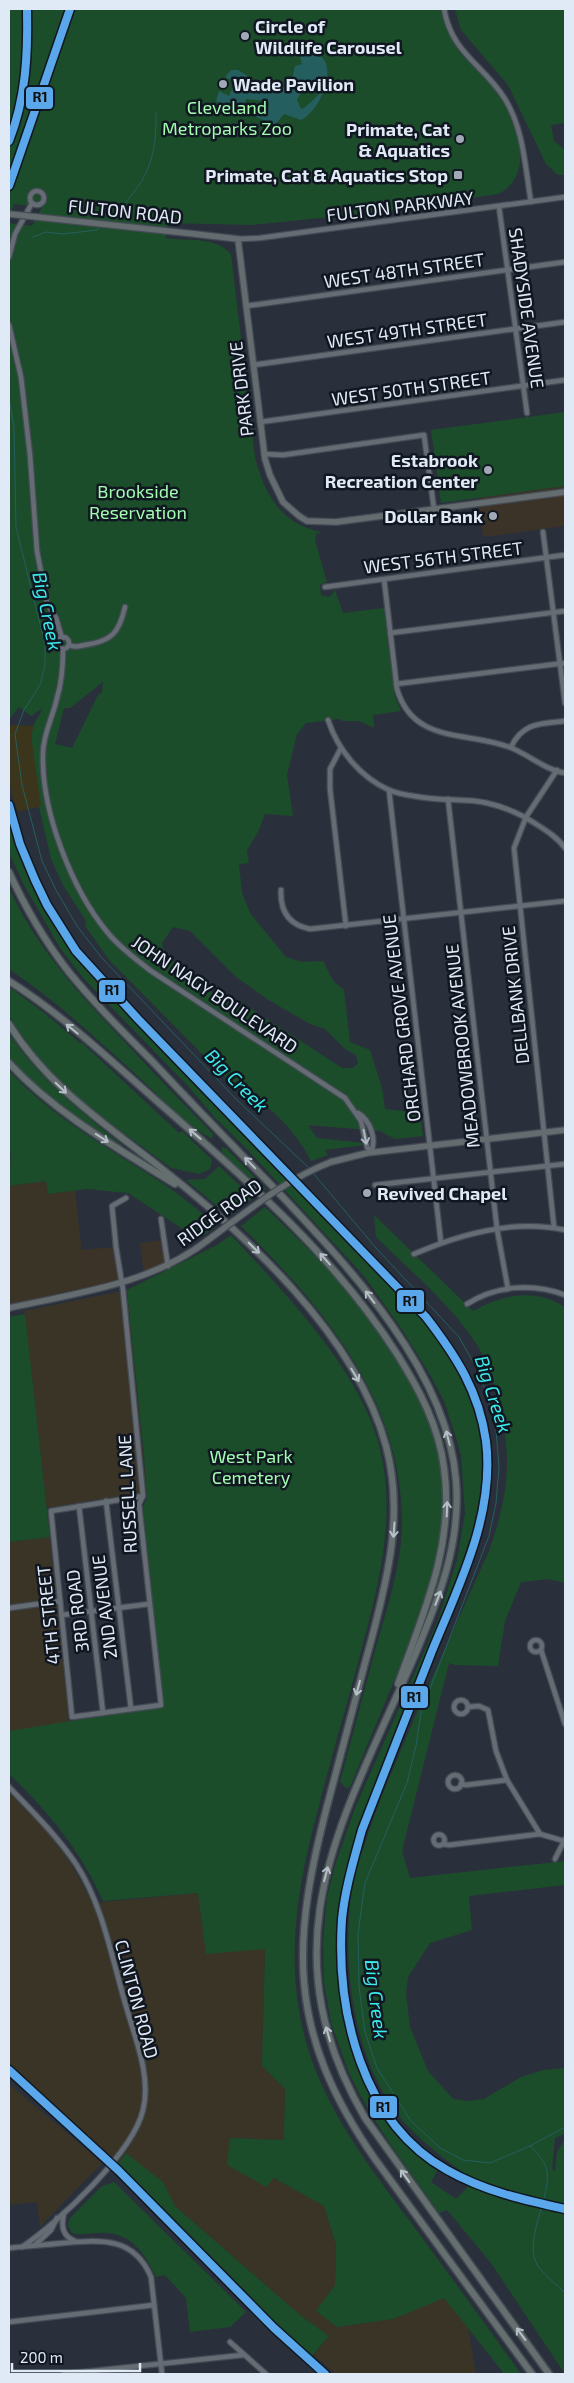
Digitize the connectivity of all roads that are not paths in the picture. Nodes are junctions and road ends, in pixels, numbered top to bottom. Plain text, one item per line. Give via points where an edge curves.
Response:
1 (444, 9) edge
2 (565, 197) edge
3 (531, 202) junction
4 (32, 203) dead end
5 (499, 207) junction
6 (9, 214) edge
7 (238, 239) junction
8 (9, 257) edge
9 (565, 262) edge
10 (507, 270) junction
11 (246, 306) junction
12 (565, 322) edge
13 (9, 325) edge
14 (515, 328) junction
15 (253, 365) junction
16 (565, 380) edge
17 (523, 386) junction
18 (527, 413) dead end
19 (260, 422) junction
20 (264, 454) junction
21 (565, 492) edge
22 (434, 509) junction
23 (543, 532) dead end
24 (565, 555) edge
25 (547, 558) junction
26 (384, 579) junction
27 (325, 587) dead end
28 (125, 607) dead end
29 (565, 611) edge
30 (554, 612) junction
31 (390, 633) junction
32 (62, 638) junction
33 (69, 645) junction
34 (63, 649) junction
35 (563, 663) edge
36 (396, 684) junction
37 (565, 703) edge
38 (328, 720) dead end
39 (565, 720) edge
40 (511, 747) junction
41 (341, 748) junction
42 (557, 770) junction
43 (565, 773) edge
44 (390, 790) junction
45 (448, 799) junction
46 (526, 817) junction
47 (565, 839) edge
48 (559, 840) junction
49 (565, 848) edge
50 (9, 872) edge
51 (281, 890) dead end
52 (565, 901) edge
53 (519, 906) junction
54 (461, 913) junction
55 (403, 920) junction
56 (346, 926) junction
57 (9, 981) edge
58 (9, 1024) edge
59 (9, 1063) edge
60 (565, 1130) edge
61 (545, 1132) junction
62 (487, 1139) junction
63 (429, 1146) junction
64 (371, 1152) junction
65 (565, 1164) edge
66 (548, 1166) junction
67 (490, 1173) junction
68 (433, 1179) junction
69 (375, 1185) dead end
70 (126, 1198) dead end
71 (218, 1215) junction
72 (162, 1219) dead end
73 (554, 1227) junction
74 (497, 1229) junction
75 (565, 1230) edge
76 (441, 1243) junction
77 (414, 1254) dead end
78 (168, 1266) junction
79 (121, 1282) junction
80 (508, 1289) junction
81 (565, 1295) edge
82 (467, 1304) dead end
83 (9, 1308) edge
84 (143, 1496) junction
85 (106, 1501) junction
86 (79, 1506) junction
87 (60, 1601) junction
88 (149, 1604) junction
89 (9, 1608) edge
90 (118, 1608) junction
91 (91, 1611) junction
92 (62, 1616) junction
93 (541, 1650) dead end
94 (468, 1707) dead end
95 (131, 1709) junction
96 (103, 1713) junction
97 (385, 1723) junction
98 (565, 1724) edge
99 (507, 1780) junction
100 (461, 1784) dead end
101 (9, 1787) edge
102 (540, 1834) junction
103 (565, 1840) edge
104 (443, 1844) dead end
105 (555, 1859) dead end
106 (65, 2212) junction
107 (39, 2238) junction
108 (77, 2242) junction
109 (34, 2246) junction
110 (22, 2247) junction
111 (9, 2248) edge
112 (154, 2305) junction
113 (9, 2322) edge
114 (230, 2342) dead end
115 (244, 2355) junction
116 (161, 2364) junction
117 (64, 2374) edge
118 (162, 2374) edge
119 (266, 2374) edge
120 (532, 2374) edge
121 (549, 2374) edge

1 - 3 street via 454,39 463,53 496,86 512,112 519,128
2 - 3 street, FULTON PARKWAY
3 - 5 street, FULTON PARKWAY
4 - 8 street via 15,234
5 - 7 street, FULTON PARKWAY
5 - 10 street, SHADYSIDE AVENUE
6 - 7 main road, FULTON ROAD, bridge
7 - 11 main road, PARK DRIVE
9 - 10 street, WEST 48TH STREET
10 - 11 street, WEST 48TH STREET
10 - 14 street, SHADYSIDE AVENUE
11 - 15 main road, PARK DRIVE
12 - 14 street, WEST 49TH STREET
13 - 32 street, JOHN NAGY BOULEVARD via 21,377 37,551 47,603
14 - 15 street, WEST 49TH STREET
14 - 17 street, SHADYSIDE AVENUE
15 - 19 main road, PARK DRIVE
16 - 17 street, WEST 50TH STREET
17 - 18 street, SHADYSIDE AVENUE
17 - 19 street, WEST 50TH STREET
19 - 20 main road, PARK DRIVE
20 - 22 main road, PARK DRIVE via 283,502 307,521 336,522
20 - 22 street via 283,455 424,435
21 - 22 main road
23 - 25 street
24 - 25 street, WEST 56TH STREET
25 - 26 street, WEST 56TH STREET
25 - 30 street
26 - 27 street, WEST 56TH STREET
26 - 31 street
28 - 33 street via 117,631 107,640 77,647
29 - 30 street
30 - 31 street
30 - 35 street
31 - 36 street
32 - 33 street, JOHN NAGY BOULEVARD via 68,640
32 - 34 street, JOHN NAGY BOULEVARD via 57,643
33 - 34 street
34 - 64 street, JOHN NAGY BOULEVARD via 58,698 44,745 44,778 61,845 89,907 123,949 151,971 345,1098 357,1112
35 - 36 street
35 - 37 street
36 - 40 street via 408,711 430,730
38 - 41 street
39 - 40 street via 524,729
40 - 42 street
41 - 44 street via 358,769
41 - 56 street via 330,769 330,789
42 - 43 street
42 - 46 street, DELLBANK DRIVE
44 - 45 street
44 - 55 street, ORCHARD GROVE AVENUE
45 - 46 street via 486,802
45 - 54 street, MEADOWBROOK AVENUE
46 - 48 street
46 - 53 street, DELLBANK DRIVE via 514,848
47 - 48 street
48 - 49 street
97 -> 50 highway via 440,1592 454,1542 455,1471 449,1438 436,1402 396,1334 344,1264 72,976 39,929
51 - 56 street via 280,901 285,914 300,927
52 - 53 street
53 - 54 street
53 - 61 street, DELLBANK DRIVE
54 - 55 street
54 - 62 street, MEADOWBROOK AVENUE
55 - 56 street
55 - 63 street, ORCHARD GROVE AVENUE
97 -> 57 highway via 429,1599 445,1530 447,1498 443,1459 432,1419 418,1389 360,1301 301,1234 132,1079 47,1008
58 -> 71 highway via 33,1058 66,1093
59 -> 71 highway via 61,1110
60 - 61 main road, RIDGE ROAD
61 - 62 main road, RIDGE ROAD
61 - 66 street, DELLBANK DRIVE
62 - 63 main road, RIDGE ROAD
62 - 67 street, MEADOWBROOK AVENUE
63 - 64 main road, RIDGE ROAD
63 - 68 street, ORCHARD GROVE AVENUE
64 - 78 main road, RIDGE ROAD, bridge via 331,1162 280,1186
65 - 66 street
66 - 67 street
66 - 73 street, DELLBANK DRIVE
67 - 68 street
67 - 74 street, MEADOWBROOK AVENUE
68 - 69 street
68 - 76 street, ORCHARD GROVE AVENUE
70 - 79 street, RUSSELL LANE via 112,1206
71 -> 120 highway via 290,1285 343,1355 377,1419 392,1475 395,1517 389,1569 316,1850 305,1907 303,1977 316,2045 333,2088 363,2141
72 - 78 street
73 - 74 street
73 - 75 street
74 - 76 street
74 - 80 street, MEADOWBROOK AVENUE
76 - 77 street
78 - 79 main road, RIDGE ROAD
79 - 83 main road, RIDGE ROAD
79 - 84 street, RUSSELL LANE
80 - 81 street via 549,1289
80 - 82 street via 476,1298
84 - 85 street
84 - 88 street, RUSSELL LANE via 139,1504
85 - 86 street
85 - 90 street, 2ND AVENUE
86 - 87 street, 4TH STREET via 51,1511
86 - 91 street, 3RD ROAD
87 - 89 street
87 - 92 street, 4TH STREET
88 - 90 street
88 - 95 street, RUSSELL LANE via 161,1705
90 - 91 street
90 - 95 street, 2ND AVENUE
91 - 92 street
91 - 96 street, 3RD ROAD
92 - 96 street, 4TH STREET via 72,1717
93 - 98 street
94 - 99 street via 485,1707 490,1714 496,1751
95 - 96 street
121 -> 97 highway via 373,2132 343,2077 326,2028 316,1957 322,1891 344,1818
99 - 100 street
99 - 102 street
101 - 106 street, CLINTON ROAD via 49,1828 91,1892 102,1920 144,2077 143,2110 134,2133 114,2161
102 - 103 street
102 - 104 street
103 - 105 street
106 - 107 street, CLINTON ROAD via 51,2230
106 - 108 street via 64,2233
107 - 109 street, CLINTON ROAD
107 - 110 street, CLINTON ROAD
108 - 109 street
108 - 112 street via 109,2241 127,2248 145,2264
109 - 110 street
110 - 111 street
112 - 113 street
112 - 116 street
114 - 115 street
115 - 116 street
115 - 119 street
116 - 117 street
116 - 118 street

